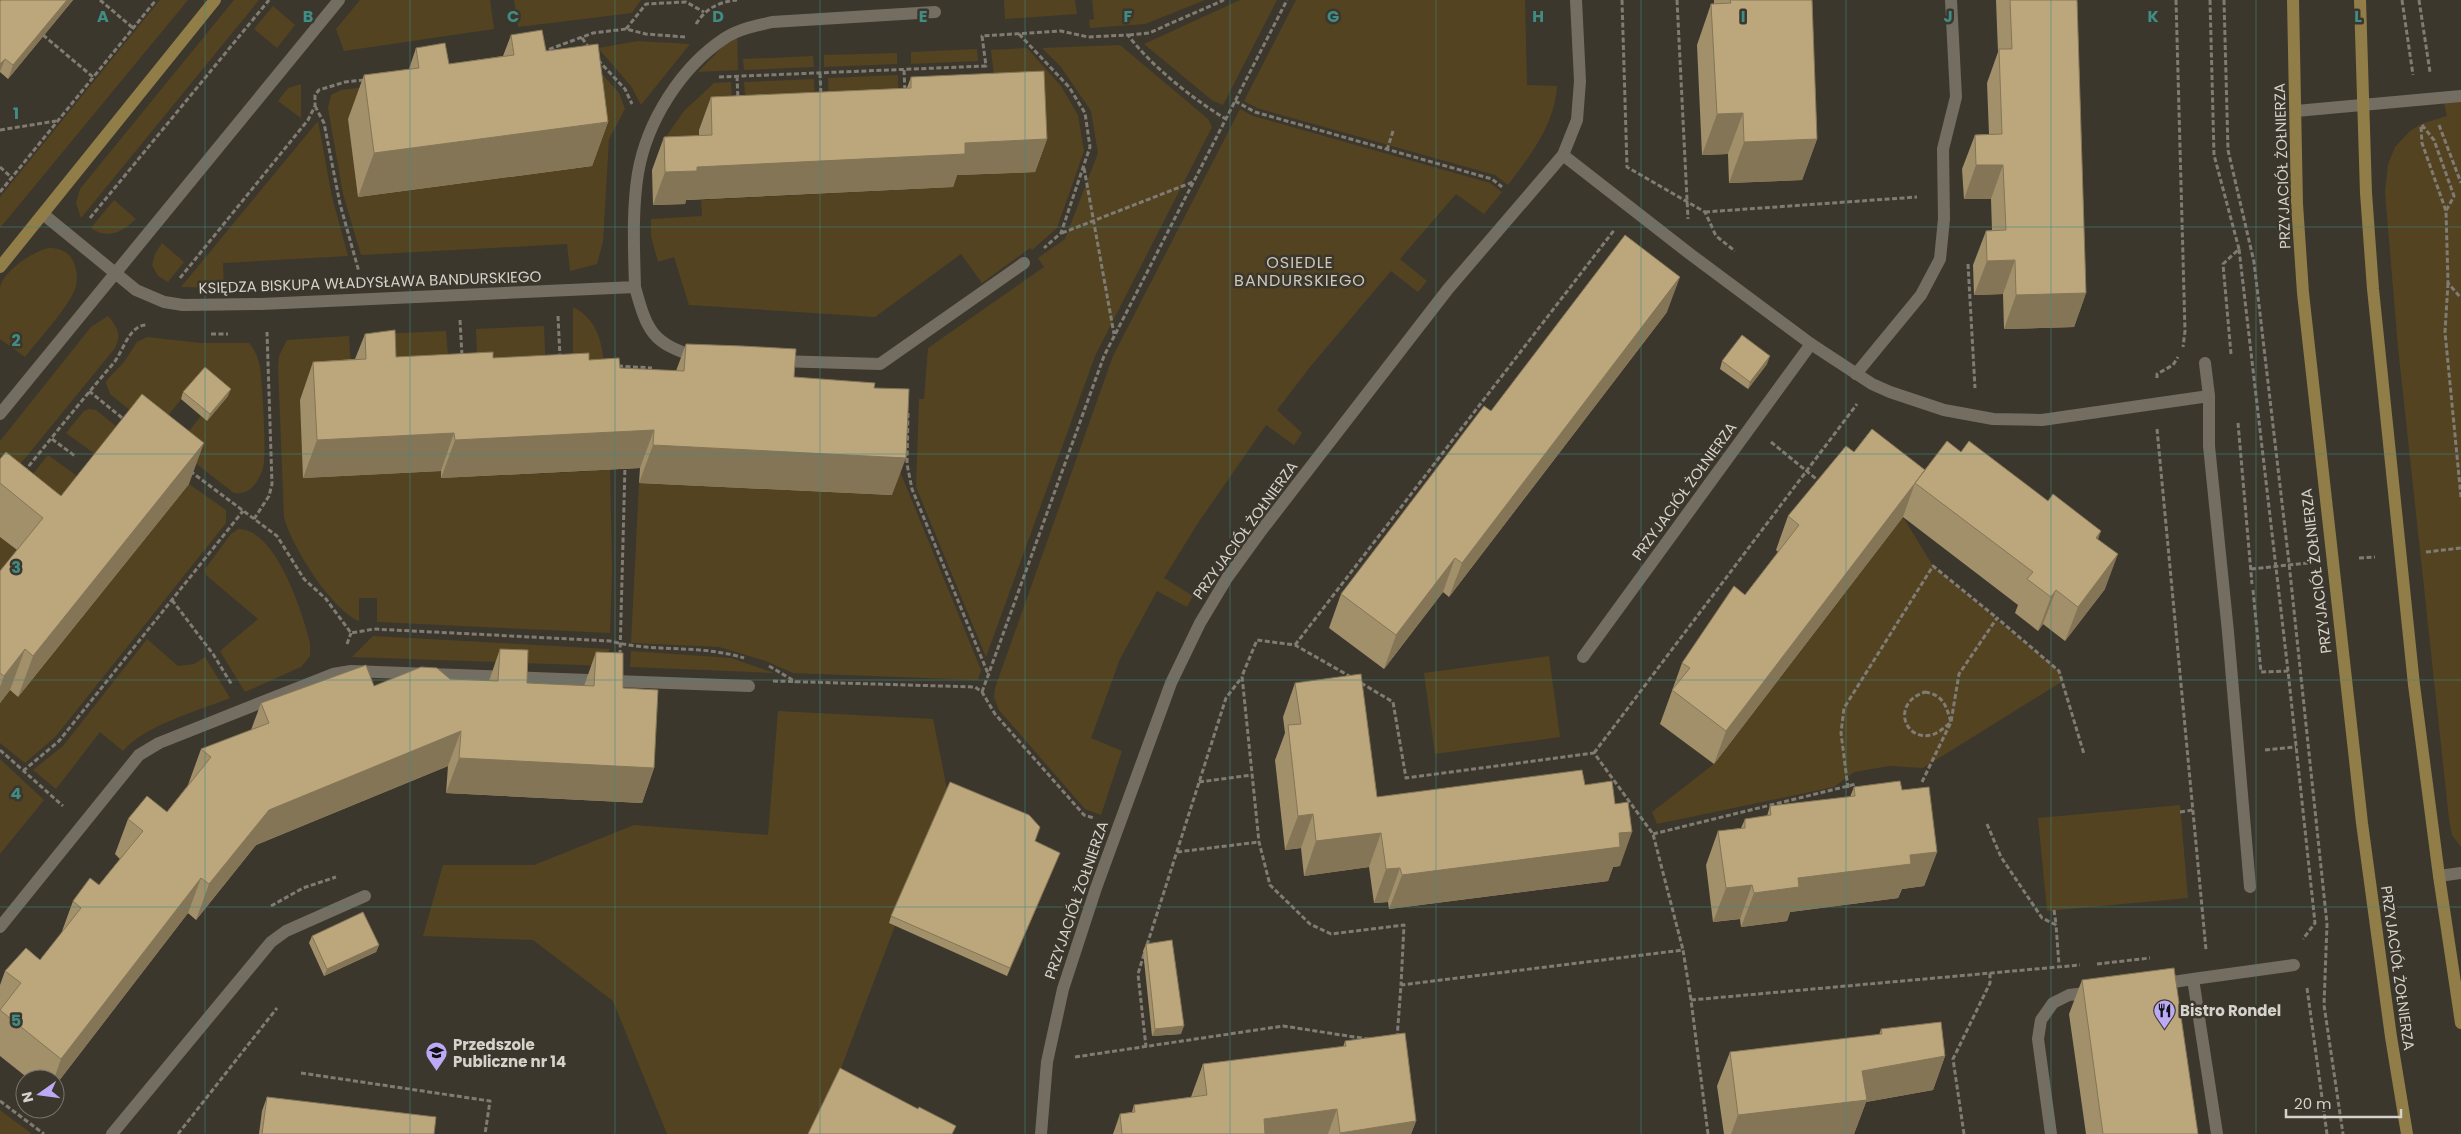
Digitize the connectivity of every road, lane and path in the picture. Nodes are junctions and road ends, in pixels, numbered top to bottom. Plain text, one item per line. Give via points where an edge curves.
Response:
1 (100, 0) edge
2 (156, 0) edge
3 (215, 0) edge
4 (269, 0) edge
5 (339, 0) edge
6 (738, 0) edge
7 (1224, 0) edge
8 (1288, 0) edge
9 (1576, 0) edge
10 (1622, 0) edge
11 (1677, 0) edge
12 (1951, 0) edge
13 (2176, 0) edge
14 (2210, 0) edge
15 (2224, 0) edge
16 (2293, 0) edge
17 (2360, 0) edge
18 (2402, 0) edge
19 (704, 12) junction
20 (935, 12) dead end
21 (133, 28) junction
22 (626, 29) junction
23 (692, 31) dead end
24 (1019, 34) junction
25 (1128, 35) junction
26 (43, 36) edge
27 (688, 37) dead end
28 (536, 55) edge
29 (904, 70) junction
30 (820, 73) junction
31 (737, 76) junction
32 (93, 77) junction
33 (714, 77) dead end
34 (372, 79) edge
35 (2461, 96) edge
36 (906, 100) edge
37 (1235, 101) junction
38 (2417, 101) junction
39 (822, 104) edge
40 (2364, 105) junction
41 (315, 106) junction
42 (738, 108) edge
43 (2296, 111) junction
44 (1226, 119) junction
45 (57, 121) junction
46 (2421, 124) junction
47 (0, 130) edge
48 (1392, 131) dead end
49 (1387, 150) junction
50 (1563, 155) junction
51 (0, 167) edge
52 (1084, 168) junction
53 (12, 178) junction
54 (1193, 182) junction
55 (0, 192) edge
56 (1944, 196) junction
57 (1687, 200) junction
58 (1522, 202) junction
59 (1632, 207) junction
60 (2446, 211) junction
61 (1705, 212) junction
62 (43, 214) junction
63 (1094, 220) junction
64 (1061, 233) junction
65 (72, 239) junction
66 (2239, 249) junction
67 (1690, 254) junction
68 (1739, 254) dead end
69 (1024, 263) joint
70 (0, 267) edge
71 (114, 273) junction
72 (2448, 283) junction
73 (635, 287) junction
74 (2461, 298) edge
75 (362, 299) junction
76 (172, 303) junction
77 (548, 314) dead end
78 (460, 320) junction
79 (469, 320) dead end
80 (452, 321) dead end
81 (267, 332) junction
82 (276, 332) dead end
83 (206, 333) dead end
84 (232, 333) dead end
85 (258, 333) dead end
86 (1115, 334) junction
87 (1810, 344) junction
88 (560, 359) edge
89 (713, 359) edge
90 (463, 360) edge
91 (762, 360) edge
92 (2232, 360) dead end
93 (2205, 363) dead end
94 (611, 366) edge
95 (625, 366) junction
96 (654, 368) edge
97 (1856, 374) junction
98 (2157, 374) junction
99 (625, 376) edge
100 (2148, 376) dead end
101 (1872, 384) junction
102 (1966, 385) dead end
103 (1984, 389) dead end
104 (90, 391) junction
105 (2209, 396) junction
106 (2158, 403) junction
107 (903, 406) edge
108 (0, 414) edge
109 (2237, 419) dead end
110 (134, 427) edge
111 (51, 438) junction
112 (75, 456) dead end
113 (1791, 457) dead end
114 (625, 463) edge
115 (187, 468) edge
116 (1807, 470) junction
117 (18, 480) edge
118 (1827, 488) edge
119 (2461, 496) edge
120 (243, 511) junction
121 (254, 520) junction
122 (172, 600) junction
123 (1997, 618) junction
124 (620, 644) junction
125 (1295, 644) junction
126 (1583, 657) dead end
127 (750, 660) dead end
128 (767, 665) dead end
129 (2288, 671) junction
130 (989, 676) junction
131 (1242, 676) junction
132 (619, 681) junction
133 (796, 682) junction
134 (749, 686) joint
135 (982, 692) junction
136 (245, 708) junction
137 (1951, 722) junction
138 (2296, 747) junction
139 (0, 750) edge
140 (2262, 750) dead end
141 (1594, 753) junction
142 (2084, 754) dead end
143 (23, 771) junction
144 (1252, 776) junction
145 (1199, 782) junction
146 (1922, 782) dead end
147 (1856, 784) dead end
148 (1848, 788) junction
149 (2193, 810) junction
150 (2180, 812) dead end
151 (83, 823) junction
152 (1987, 824) dead end
153 (1118, 826) junction
154 (1653, 834) junction
155 (1259, 842) junction
156 (1177, 852) junction
157 (2461, 873) edge
158 (2439, 876) junction
159 (2250, 887) dead end
160 (365, 896) dead end
161 (2054, 910) dead end
162 (2056, 925) junction
163 (0, 927) edge
164 (2303, 939) junction
165 (2293, 940) dead end
166 (2205, 946) dead end
167 (2304, 948) dead end
168 (1683, 950) junction
169 (2216, 950) dead end
170 (2198, 952) dead end
171 (2158, 957) dead end
172 (2085, 964) dead end
173 (2093, 964) dead end
174 (2059, 965) junction
175 (2294, 965) dead end
176 (1990, 973) junction
177 (2306, 978) dead end
178 (2193, 979) junction
179 (1401, 985) junction
180 (2148, 985) edge
181 (2109, 990) edge
182 (1691, 1000) junction
183 (277, 1008) dead end
184 (2461, 1023) edge
185 (1378, 1040) edge
186 (1396, 1043) edge
187 (1146, 1047) junction
188 (1047, 1062) junction
189 (301, 1073) dead end
190 (0, 1101) edge
191 (1707, 1133) edge
192 (44, 1134) edge
193 (112, 1134) edge
194 (178, 1134) edge
195 (485, 1134) edge
196 (1041, 1134) edge
197 (1964, 1134) edge
198 (2051, 1134) edge
199 (2216, 1134) edge
200 (2327, 1134) edge
201 (2343, 1134) edge
202 (2408, 1134) edge

1 - 21 path
2 - 21 path
3 - 62 street
4 - 65 path
5 - 71 street
6 - 19 path
7 - 25 path via 1149,33
8 - 37 path
9 - 50 street, PRZYJACIÓŁ ŻOŁNIERZA via 1580,81 1577,120
10 - 57 path via 1627,167
11 - 57 path
12 - 56 street via 1956,97 1943,148
13 - 98 path via 2185,331 2184,343 2173,365
14 - 66 path via 2214,154
15 - 201 path via 2228,150 2254,262 2262,330 2327,924 2324,1005
16 - 43 street, PRZYJACIÓŁ ŻOŁNIERZA
17 - 40 street
18 - 38 path
19 - 22 path via 686,2 646,4
19 - 23 path
20 - 73 street via 772,22 747,27 703,56 676,86 653,124 638,172 634,218
21 - 32 path
22 - 27 path
22 - 28 path via 593,33
24 - 25 path via 1061,31 1088,37
24 - 29 path via 982,36 986,66
24 - 52 path via 1056,71 1085,113 1090,146
25 - 44 path via 1141,53
26 - 32 path
29 - 30 path
29 - 36 path
30 - 31 path
30 - 39 path
31 - 33 path
31 - 42 path
32 - 45 path
34 - 41 path via 325,87 315,95
35 - 38 street
37 - 44 path
37 - 49 path via 1255,112
38 - 40 street
38 - 46 path
40 - 43 street
40 - 158 street via 2373,289 2414,685
41 - 75 path via 324,123 340,204 357,261
41 - 76 path via 308,120 176,284
43 - 202 street, PRZYJACIÓŁ ŻOŁNIERZA via 2302,283 2322,475 2362,823 2391,1038
44 - 54 path
45 - 47 path
45 - 53 path
46 - 60 path via 2422,143
46 - 60 path via 2434,140 2454,196
48 - 49 path
49 - 58 path via 1492,179
50 - 58 street, PRZYJACIÓŁ ŻOŁNIERZA
50 - 59 street
51 - 53 path
52 - 63 path
52 - 64 path
53 - 55 path
54 - 63 path
54 - 86 path
56 - 61 path
56 - 97 street via 1940,259 1921,295
57 - 61 path
57 - 67 path
58 - 153 street, PRZYJACIÓŁ ŻOŁNIERZA via 1448,289 1227,578 1200,623 1171,683
59 - 67 street
59 - 125 path
60 - 72 path
61 - 68 path via 1716,236
62 - 65 street, KSIĘDZA BISKUPA WŁADYSŁAWA BANDURSKIEGO
62 - 70 street
63 - 64 path
63 - 86 path
64 - 69 path
65 - 71 street, KSIĘDZA BISKUPA WŁADYSŁAWA BANDURSKIEGO
66 - 92 path via 2223,264
66 - 129 path
67 - 87 street
69 - 91 street via 880,364
71 - 76 street, KSIĘDZA BISKUPA WŁADYSŁAWA BANDURSKIEGO via 136,290
71 - 108 street
72 - 74 path
72 - 119 path via 2445,332
73 - 75 street, KSIĘDZA BISKUPA WŁADYSŁAWA BANDURSKIEGO
73 - 89 street via 643,317 653,335 676,350
75 - 76 street, KSIĘDZA BISKUPA WŁADYSŁAWA BANDURSKIEGO via 207,306
76 - 104 path via 166,329 148,325 136,327 112,365
77 - 88 path via 558,314
78 - 79 path
78 - 80 path
78 - 90 path
81 - 82 path
81 - 85 path
81 - 121 path via 272,484 269,496
83 - 84 path
86 - 130 path via 1104,356
87 - 97 street
87 - 126 street, PRZYJACIÓŁ ŻOŁNIERZA
93 - 105 street
94 - 95 path
95 - 96 path
95 - 99 path
97 - 101 street
98 - 100 path
98 - 106 path
101 - 106 street via 1944,410 1993,419 2042,420
101 - 116 path
102 - 103 path
104 - 110 path
104 - 111 path
105 - 106 street
105 - 159 street via 2210,446
106 - 149 path via 2157,434
107 - 130 path via 908,414 907,464 912,489
109 - 129 path via 2261,672
111 - 112 path
111 - 117 path
113 - 116 path
114 - 124 path
115 - 120 path
116 - 118 path
116 - 141 path
120 - 121 path
120 - 122 path
121 - 124 path via 277,536 304,579 326,599 351,633 374,629
122 - 136 path via 213,654
122 - 143 path via 59,741
123 - 137 path via 1958,674
123 - 142 path via 2059,671
123 - 148 path via 1933,566 1844,708 1840,732
124 - 127 path via 714,651
124 - 132 path
125 - 131 path via 1257,640
125 - 141 path via 1393,702 1406,778
128 - 133 path
129 - 138 path
130 - 135 path
131 - 144 path
131 - 145 path via 1226,698
132 - 134 street
132 - 136 street via 351,671 323,677
133 - 134 path via 773,681
133 - 135 path via 975,687
135 - 153 path via 995,714 1084,815
136 - 151 street via 143,752
137 - 137 path via 1932,735 1922,735 1909,727 1904,712 1911,698 1925,692 1935,694 1943,700
137 - 146 path
138 - 140 path
138 - 164 path via 2315,923
139 - 143 path
141 - 154 path
143 - 151 path
144 - 145 path
144 - 155 path
145 - 156 path
147 - 148 path
148 - 154 path
149 - 150 path
149 - 166 path
151 - 163 street
152 - 162 path via 2006,864 2042,918
153 - 188 street, PRZYJACIÓŁ ŻOŁNIERZA via 1063,989
154 - 168 path
155 - 156 path
155 - 179 path via 1270,885 1310,924 1331,934 1404,925
156 - 187 path via 1138,974
157 - 158 street
158 - 184 street
160 - 193 street via 286,930 271,942
161 - 162 path
162 - 174 path
164 - 165 path
164 - 167 path
168 - 179 path
168 - 182 path
169 - 170 path
171 - 173 path
172 - 174 path
174 - 176 path
175 - 178 street
176 - 182 path
176 - 197 path via 1990,983 1954,1059
177 - 200 path
178 - 180 street
178 - 199 street
179 - 186 path
181 - 198 street via 2069,995 2053,1003 2041,1020 2038,1039
182 - 191 path
183 - 194 path
185 - 187 path via 1283,1026
187 - 188 path
188 - 196 street, PRZYJACIÓŁ ŻOŁNIERZA
189 - 195 path via 490,1101
190 - 192 path

